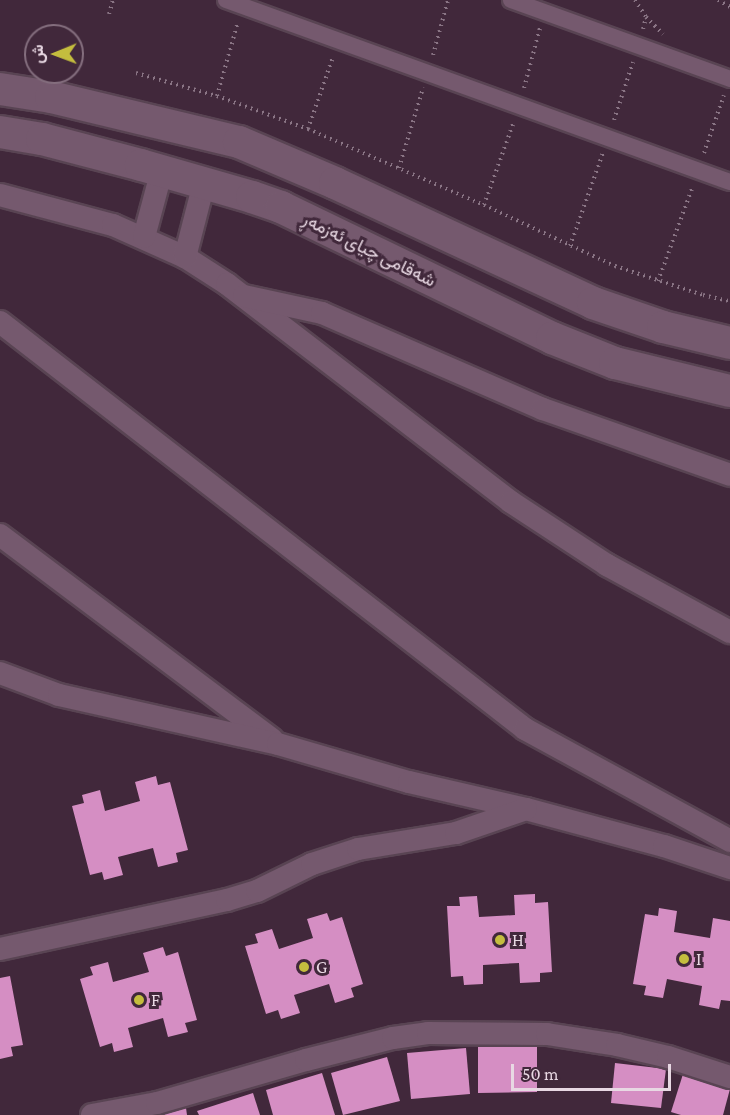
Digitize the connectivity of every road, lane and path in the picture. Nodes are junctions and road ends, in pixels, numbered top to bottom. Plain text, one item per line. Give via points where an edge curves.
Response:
1 (113, 0) edge
2 (226, 0) edge
3 (512, 0) edge
4 (718, 0) edge
5 (243, 7) junction
6 (730, 7) edge
7 (109, 14) dead end
8 (339, 39) junction
9 (136, 74) dead end
10 (730, 79) edge
11 (0, 89) edge
12 (216, 96) junction
13 (308, 129) junction
14 (0, 132) edge
15 (162, 170) junction
16 (730, 182) edge
17 (204, 183) junction
18 (0, 195) edge
19 (144, 237) junction
20 (185, 257) junction
21 (243, 296) junction
22 (730, 302) edge
23 (0, 322) edge
24 (730, 343) edge
25 (730, 391) edge
26 (730, 475) edge
27 (0, 535) edge
28 (730, 632) edge
29 (0, 673) edge
30 (278, 744) junction
31 (526, 809) junction
32 (730, 841) edge
33 (730, 868) edge
34 (0, 950) edge
35 (730, 1077) edge
36 (92, 1115) edge

1 - 7 path
2 - 5 street
3 - 10 street
4 - 6 path
5 - 8 street
5 - 12 path
8 - 13 path
8 - 16 street
9 - 12 path
11 - 24 main road via 51,97 239,141 593,303 663,327
12 - 13 path
13 - 22 path via 615,266
14 - 15 main road, شەقامی چیای ئەزمەڕ
15 - 17 main road, شەقامی چیای ئەزمەڕ
15 - 19 street
17 - 20 street
17 - 25 main road, شەقامی چیای ئەزمەڕ via 281,207 562,342 615,363
18 - 19 street
19 - 20 street
20 - 21 street
21 - 26 street via 322,313 543,409
21 - 28 street via 511,502 607,565
23 - 32 street via 525,729
27 - 30 street
29 - 30 street via 59,695
30 - 31 street via 410,782
31 - 33 street
31 - 34 street via 456,833 358,849 227,900
35 - 36 street via 617,1045 547,1034 428,1033 306,1060 157,1103

